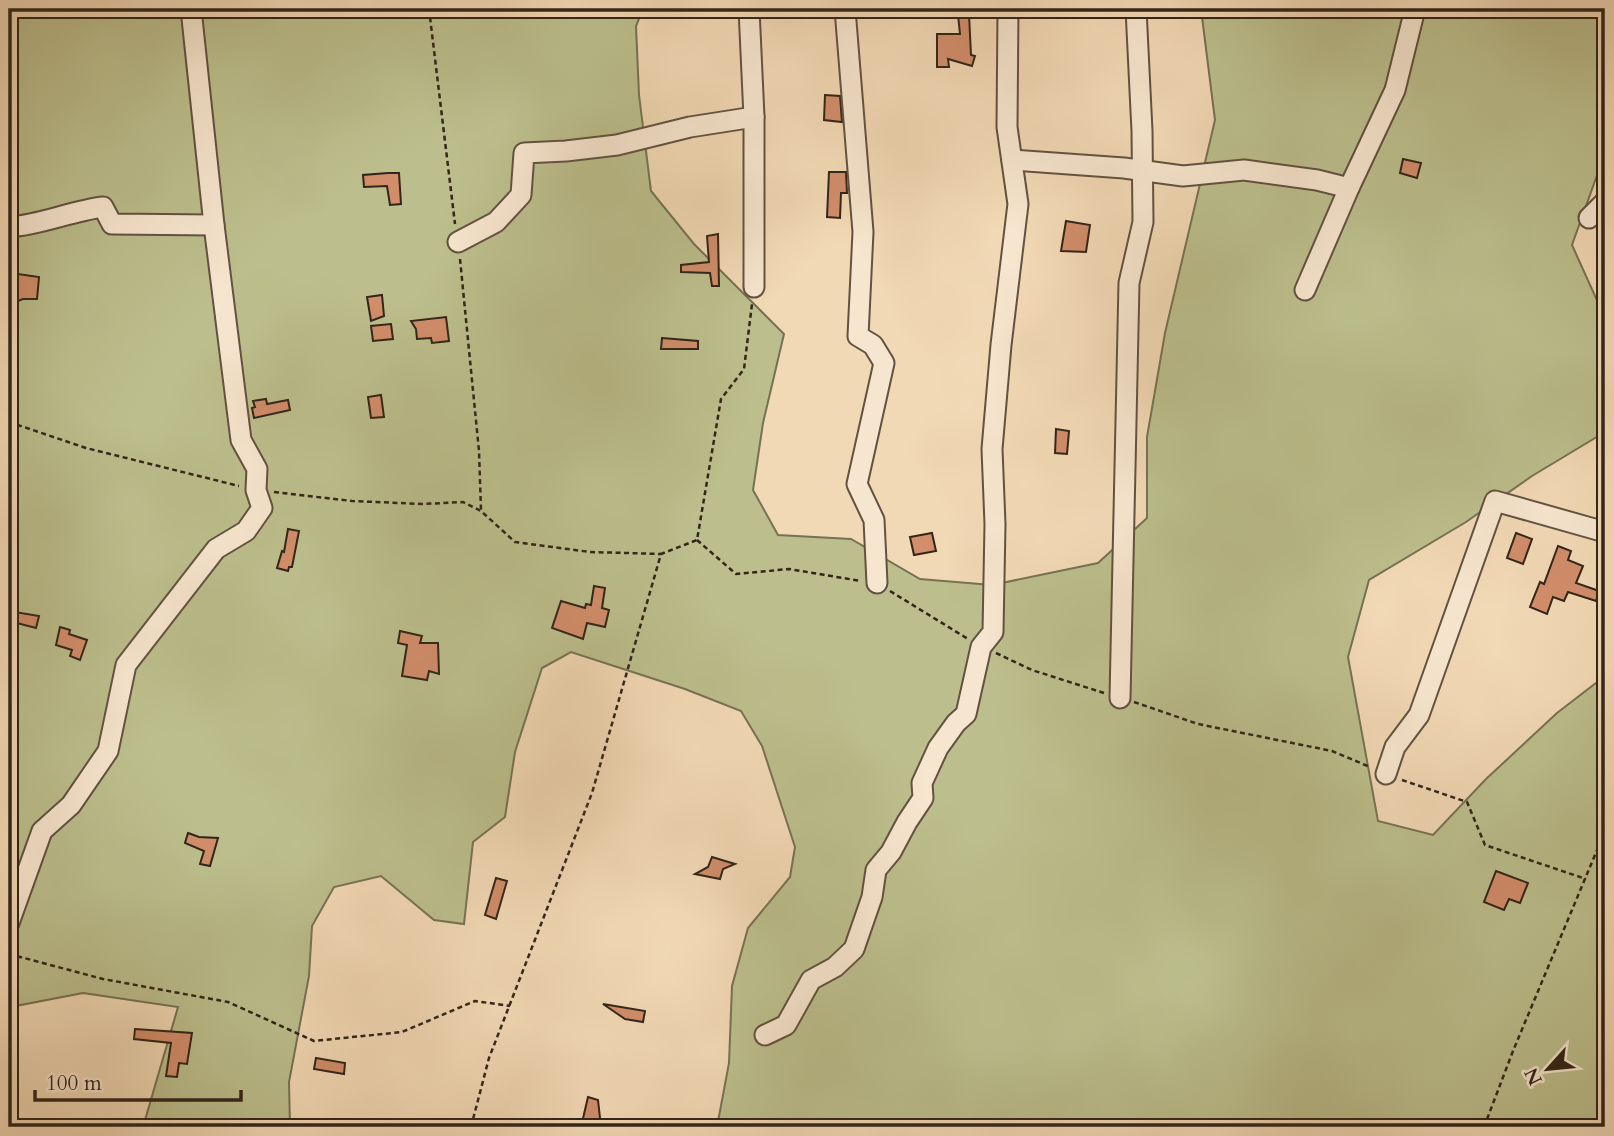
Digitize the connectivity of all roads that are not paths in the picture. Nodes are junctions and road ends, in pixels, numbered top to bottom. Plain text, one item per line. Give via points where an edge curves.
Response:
1 (191, 9) edge
2 (749, 9) edge
3 (845, 9) edge
4 (1009, 9) edge
5 (1136, 9) edge
6 (1415, 9) edge
7 (754, 117) junction
8 (1012, 160) junction
9 (1142, 172) junction
10 (1349, 188) junction
11 (1605, 202) edge
12 (1589, 218) dead end
13 (214, 225) junction
14 (9, 227) edge
15 (458, 242) road end
16 (754, 287) road end
17 (1305, 290) dead end
18 (1605, 532) edge
19 (877, 583) road end
20 (1121, 698) road end
21 (1386, 774) road end
22 (9, 923) edge
23 (765, 1035) dead end

1 - 13 street
2 - 7 street
3 - 19 street via 863,232 858,336 873,345 884,363 858,484 874,520
4 - 8 street via 1007,127
5 - 9 street
6 - 10 street via 1395,90
7 - 15 street via 617,145 524,152 521,195 496,222
7 - 16 street
8 - 9 street
8 - 23 street via 1018,204 992,449 993,632 981,647 965,714 938,748 922,783 923,798 876,870 872,897 853,949 835,967 811,980 786,1026
9 - 10 street via 1183,176 1244,170
9 - 20 street via 1143,222 1129,283
10 - 17 street
11 - 12 street
13 - 14 street via 112,224 103,206
13 - 22 street via 241,440 257,469 256,490 262,508 246,531 216,549 127,665 107,751 71,805 42,831
18 - 21 street via 1495,501 1419,715 1395,747

